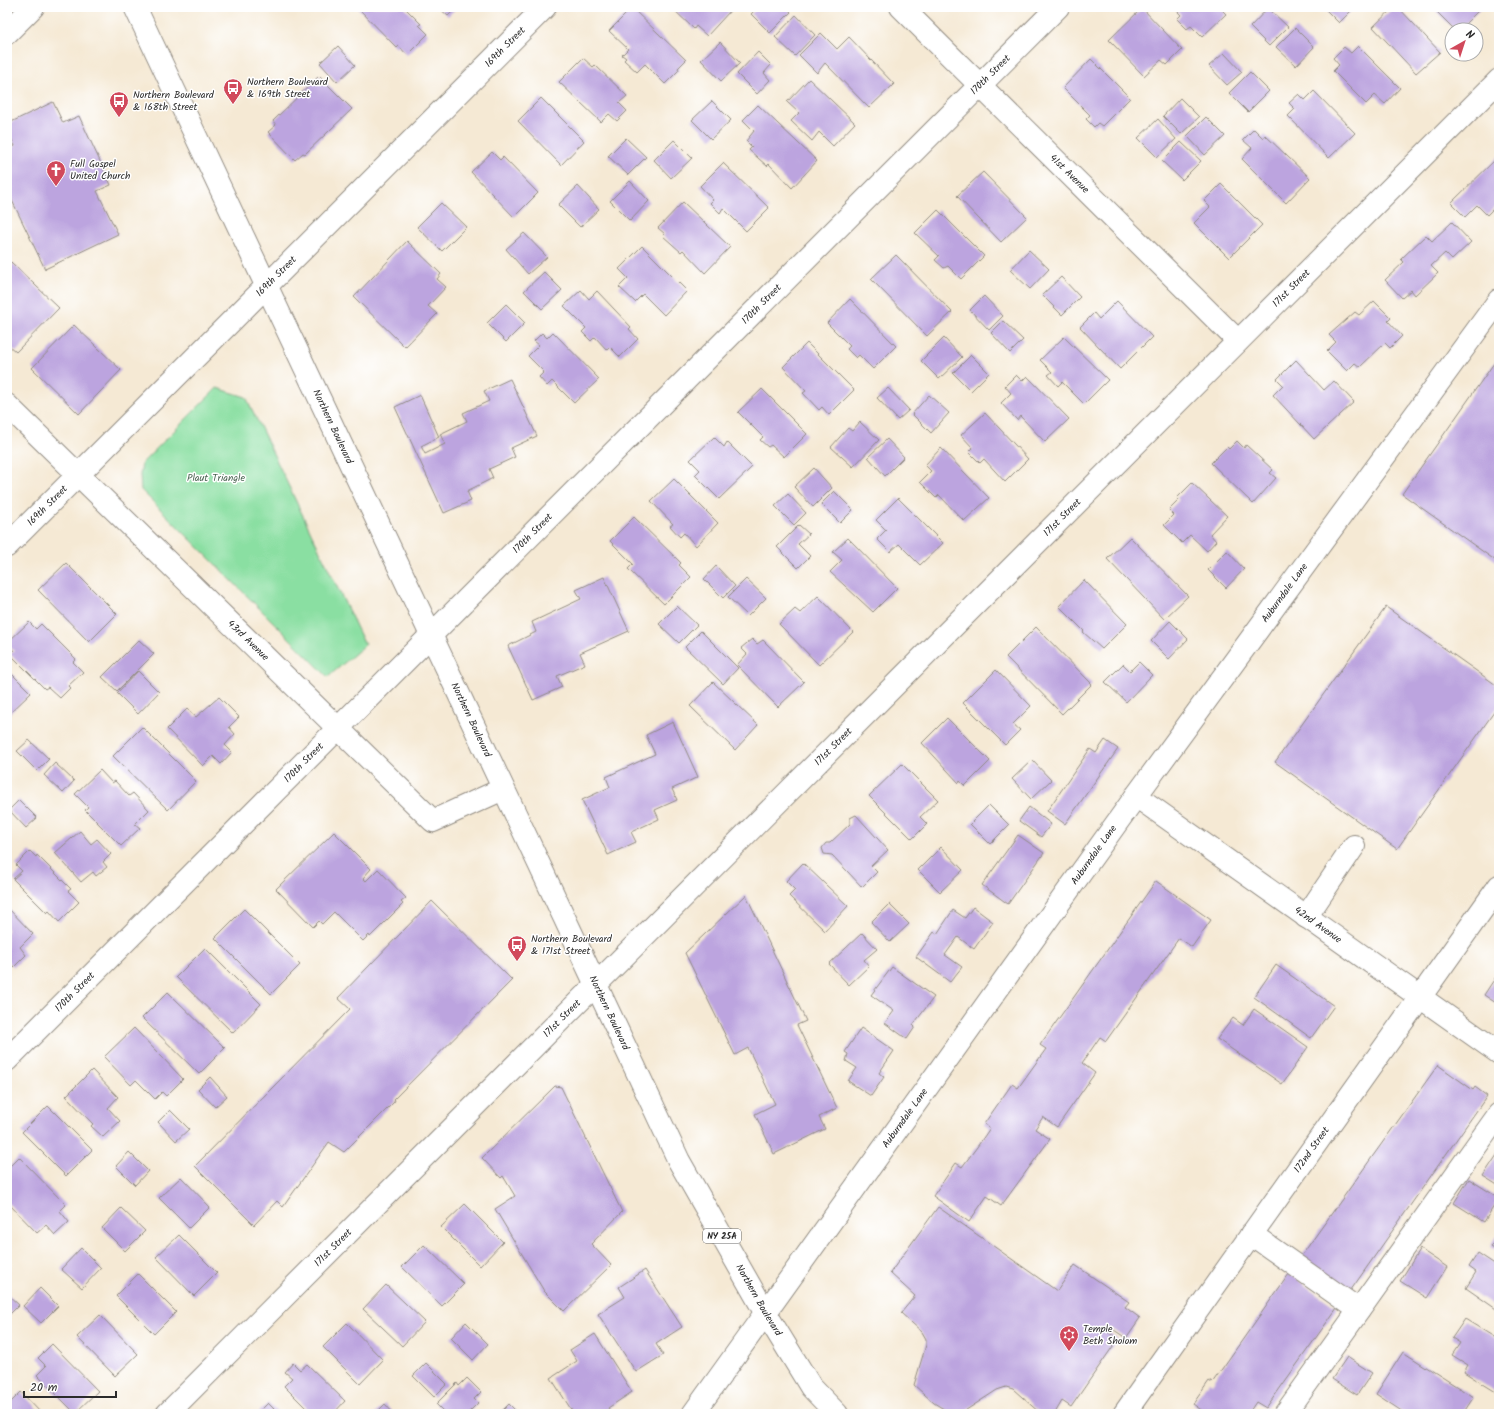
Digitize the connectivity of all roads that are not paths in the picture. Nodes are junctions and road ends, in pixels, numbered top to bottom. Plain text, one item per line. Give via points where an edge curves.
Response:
1 (33, 7) edge
2 (135, 7) edge
3 (545, 7) edge
4 (901, 7) edge
5 (1058, 7) edge
6 (7, 33) edge
7 (1499, 80) edge
8 (980, 85) junction
9 (267, 286) junction
10 (1499, 300) edge
11 (1238, 341) junction
12 (7, 405) edge
13 (78, 475) junction
14 (7, 546) edge
15 (431, 635) junction
16 (337, 729) junction
17 (503, 789) junction
18 (1136, 796) junction
19 (1354, 846) dead end
20 (1499, 886) edge
21 (1306, 916) junction
22 (596, 985) junction
23 (1418, 997) junction
24 (1499, 1053) edge
25 (7, 1060) edge
26 (1499, 1114) edge
27 (1251, 1234) junction
28 (1359, 1310) junction
29 (766, 1312) junction
30 (167, 1414) edge
31 (693, 1414) edge
32 (837, 1414) edge
33 (1124, 1414) edge
34 (1286, 1414) edge

1 - 6 street
2 - 9 street, Northern Boulevard
3 - 9 street, 169th Street
4 - 8 street, 41st Avenue
5 - 8 street, 170th Street
7 - 11 street, 171st Street
8 - 11 street, 41st Avenue
8 - 15 street, 170th Street
9 - 13 street, 169th Street
9 - 15 street, Northern Boulevard
10 - 18 street, Auburndale Lane
11 - 22 street, 171st Street
12 - 13 street, 43rd Avenue
13 - 14 street, 169th Street
13 - 16 street, 43rd Avenue
15 - 16 street, 170th Street
15 - 17 street, Northern Boulevard
16 - 17 street, 43rd Avenue via 433,822
16 - 25 street, 170th Street
17 - 22 street, Northern Boulevard
18 - 21 street, 42nd Avenue
18 - 29 street, Auburndale Lane
19 - 21 street
20 - 23 street, 172nd Street
21 - 23 street, 42nd Avenue
22 - 29 street, Northern Boulevard / NY 25A via 679,1161
22 - 30 street, 171st Street
23 - 24 street, 42nd Avenue
23 - 27 street, 172nd Street
26 - 28 street
27 - 28 street
27 - 33 street, 172nd Street
28 - 34 street
29 - 31 street, Auburndale Lane
29 - 32 street, Northern Boulevard / NY 25A via 812,1387

